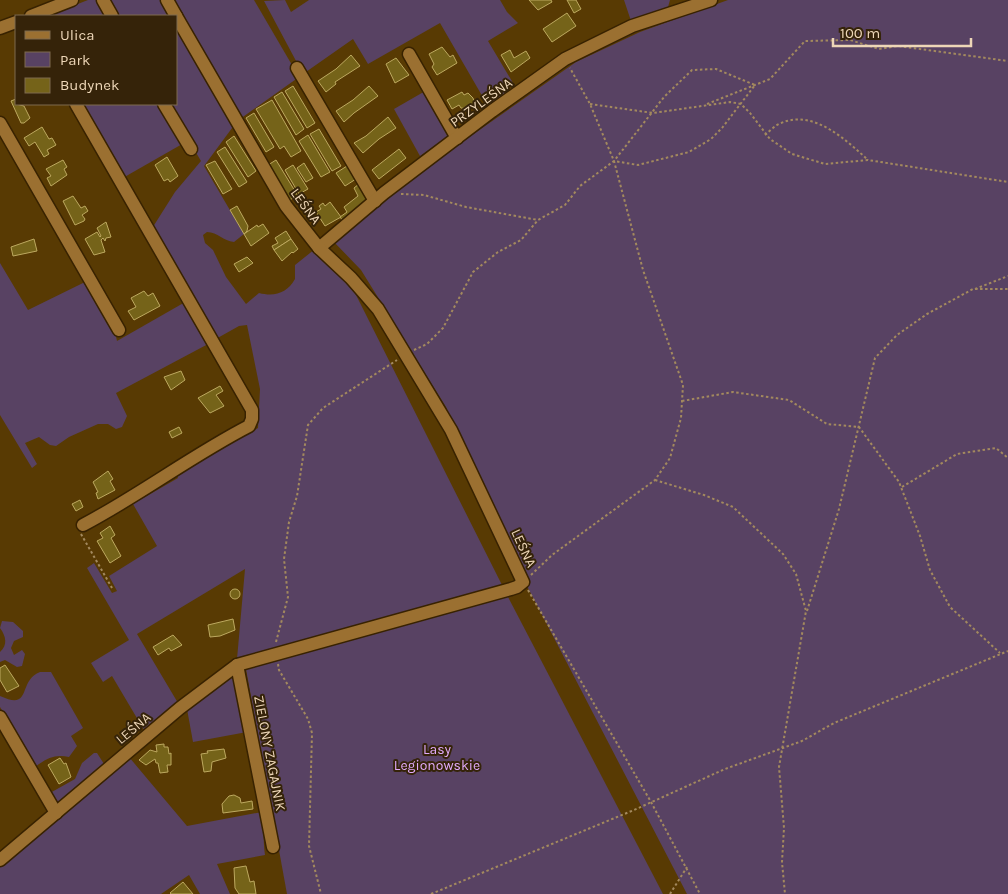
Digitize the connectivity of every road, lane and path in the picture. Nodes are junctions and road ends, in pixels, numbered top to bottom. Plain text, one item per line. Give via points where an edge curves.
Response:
1 (72, 0) edge
2 (103, 0) edge
3 (167, 0) edge
4 (711, 0) edge
5 (676, 5) edge
6 (34, 15) edge
7 (111, 15) edge
8 (175, 15) edge
9 (178, 19) edge
10 (15, 22) edge
11 (0, 28) edge
12 (409, 54) dead end
13 (565, 59) junction
14 (1008, 61) edge
15 (297, 68) dead end
16 (755, 85) junction
17 (590, 104) junction
18 (741, 104) junction
19 (77, 105) edge
20 (165, 105) edge
21 (704, 105) junction
22 (654, 113) junction
23 (0, 123) edge
24 (765, 135) junction
25 (457, 138) junction
26 (191, 149) dead end
27 (868, 160) junction
28 (614, 161) junction
29 (1008, 182) edge
30 (380, 197) junction
31 (538, 220) junction
32 (319, 248) junction
33 (1008, 276) edge
34 (973, 289) junction
35 (1008, 289) edge
36 (119, 330) dead end
37 (405, 355) junction
38 (682, 401) junction
39 (859, 428) junction
40 (1008, 458) edge
41 (655, 480) junction
42 (901, 488) junction
43 (83, 525) joint
44 (523, 582) junction
45 (112, 588) dead end
46 (806, 612) junction
47 (1008, 651) edge
48 (1000, 653) junction
49 (276, 654) junction
50 (237, 666) junction
51 (0, 717) edge
52 (782, 748) junction
53 (651, 802) junction
54 (56, 813) junction
55 (273, 847) dead end
56 (0, 860) edge
57 (687, 867) junction
58 (321, 894) edge
59 (431, 894) edge
60 (670, 894) edge
61 (700, 894) edge
62 (785, 894) edge

1 - 6 street
2 - 7 street
3 - 8 street, LEŚNA
4 - 5 street, PRZYLEŚNA
5 - 13 street, PRZYLEŚNA
9 - 32 street, LEŚNA via 282,200
10 - 11 street
12 - 25 street
13 - 17 path
13 - 25 street, PRZYLEŚNA
14 - 16 path via 905,46 879,49 850,40 805,41 770,80
15 - 30 street
16 - 18 path
16 - 21 path
16 - 22 path via 716,70 692,70 664,97
17 - 22 path
17 - 28 path
18 - 21 path
18 - 24 path
18 - 28 path via 711,140 689,152 638,165
19 - 43 street via 252,410 249,426
20 - 26 street
21 - 22 path
22 - 28 path
23 - 36 street
24 - 27 path via 792,154 825,164
24 - 27 path via 780,123 796,119 818,123 843,138
25 - 30 street, PRZYLEŚNA
27 - 29 path
28 - 31 path via 580,186 565,205
28 - 38 path via 644,270 684,385
30 - 31 path via 424,195 466,207
30 - 32 street, PRZYLEŚNA
31 - 37 path via 521,240 498,252 473,272 443,328 427,344
32 - 37 street, LEŚNA via 378,309
33 - 34 path
34 - 35 path
34 - 39 path via 897,335 875,358
37 - 44 street, LEŚNA via 451,430
37 - 49 path via 324,408 308,425 297,496 289,522 284,559 288,597 276,635
38 - 39 path via 732,392 788,400 827,424
38 - 41 path via 681,418 670,458
39 - 42 path
39 - 46 path
40 - 42 path via 996,448 957,454
41 - 44 path via 552,555
41 - 46 path via 734,507 783,554 796,574
42 - 48 path via 930,570 950,606
43 - 45 path via 82,538
44 - 49 street, LEŚNA via 517,588
44 - 53 path
46 - 52 path
47 - 48 path
48 - 52 path
49 - 50 street, LEŚNA
49 - 58 path via 279,670 308,719 312,733 309,846
50 - 54 street, LEŚNA via 180,708
50 - 55 street, ZIELONY ZAGAJNIK
51 - 54 street
52 - 53 path
52 - 62 path via 779,767
53 - 57 path
53 - 59 path
54 - 56 street, LEŚNA
57 - 60 path
57 - 61 path

